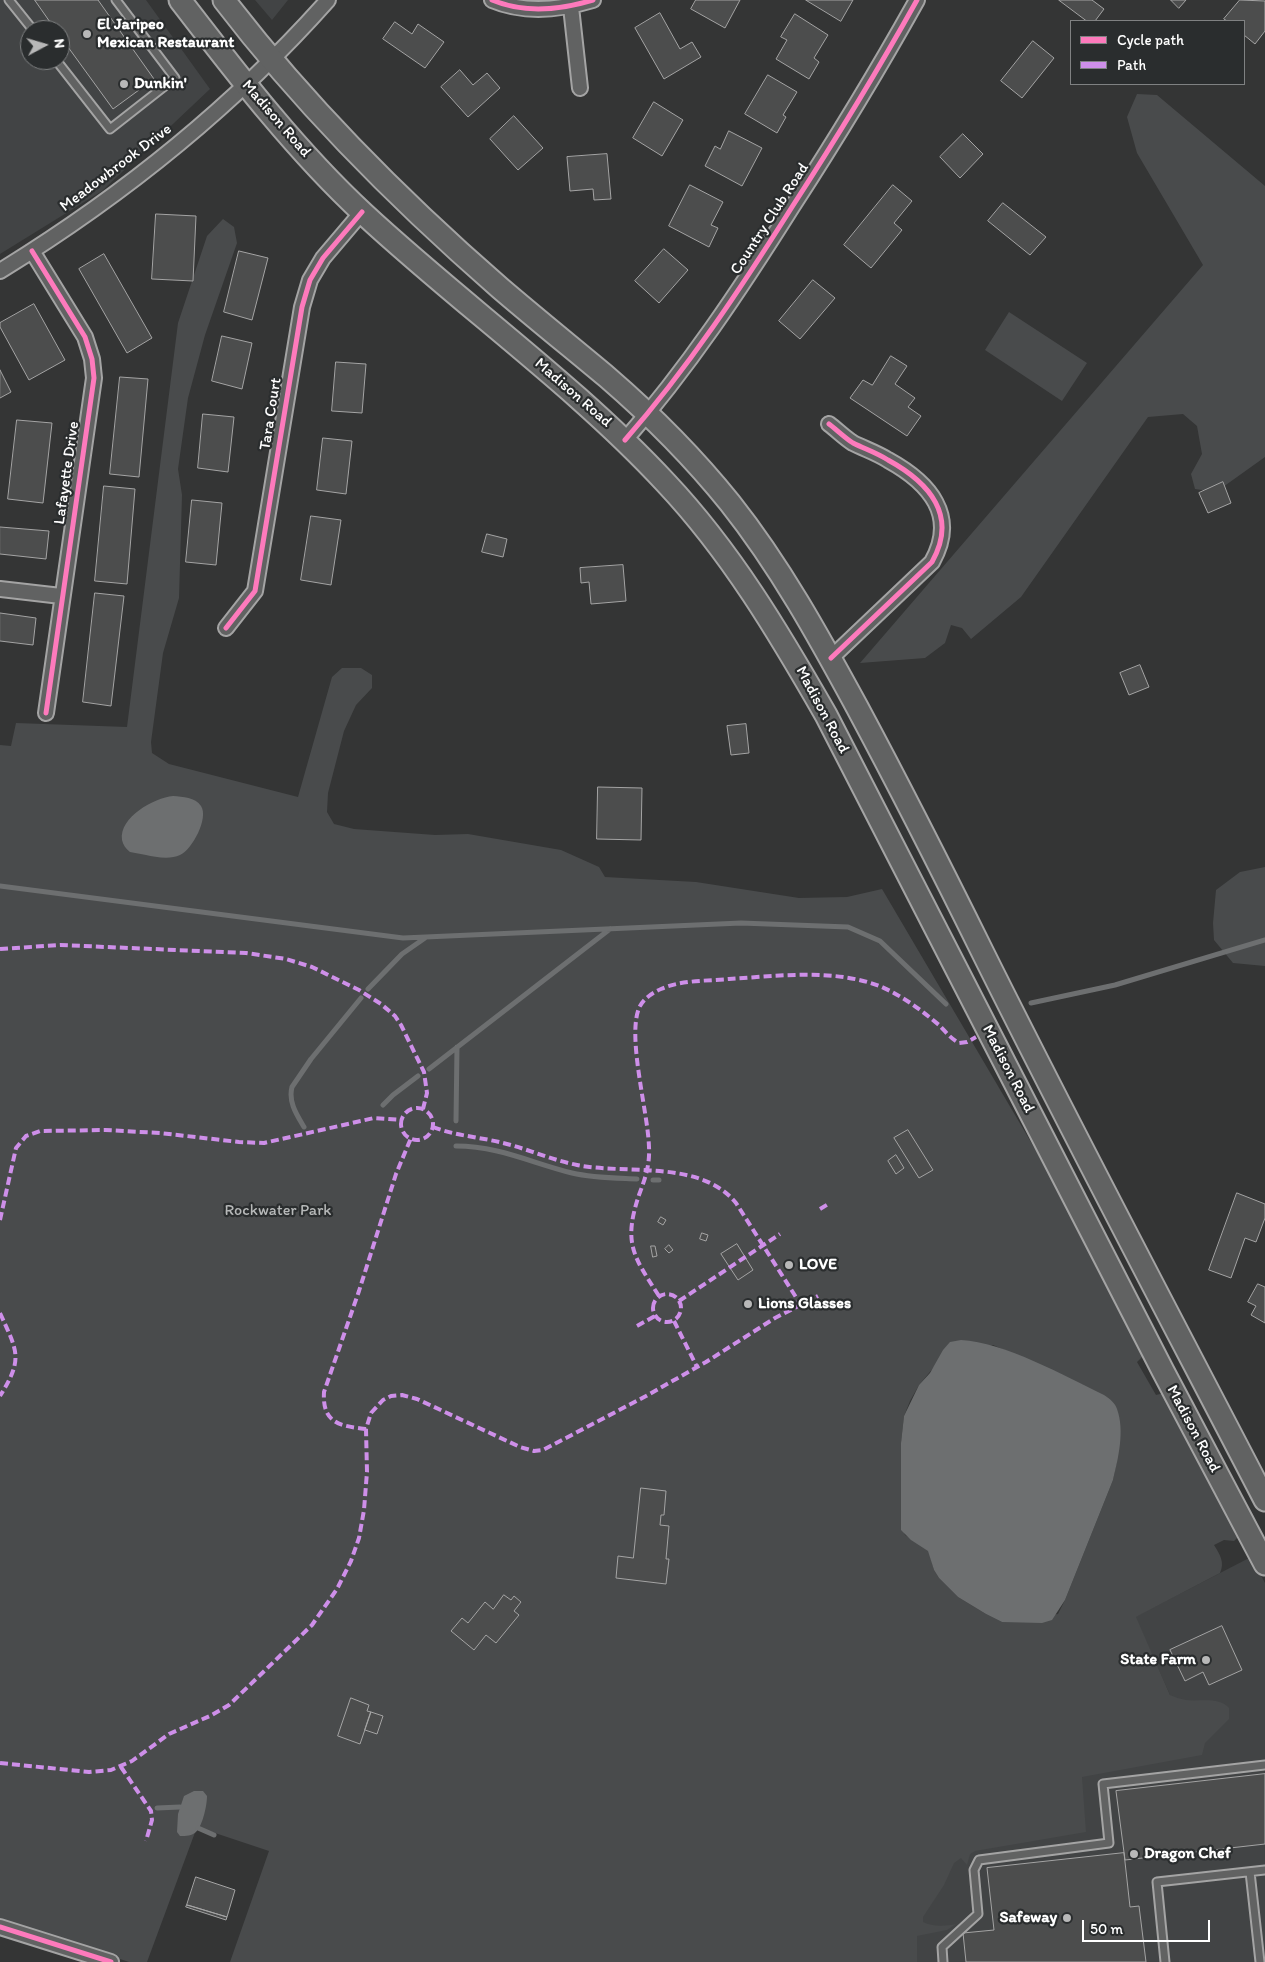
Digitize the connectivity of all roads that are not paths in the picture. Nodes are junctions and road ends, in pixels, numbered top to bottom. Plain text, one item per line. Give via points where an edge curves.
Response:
1 (9, 0) edge
2 (116, 0) edge
3 (180, 0) edge
4 (224, 0) edge
5 (328, 0) edge
6 (492, 0) edge
7 (593, 0) edge
8 (918, 0) edge
9 (571, 7) junction
10 (25, 20) edge
11 (272, 60) junction
12 (64, 70) edge
13 (247, 85) junction
14 (580, 88) dead end
15 (362, 212) junction
16 (32, 251) junction
17 (0, 271) edge
18 (648, 414) junction
19 (828, 424) dead end
20 (625, 440) junction
21 (0, 589) edge
22 (62, 596) junction
23 (226, 628) dead end
24 (831, 658) junction
25 (46, 713) dead end
26 (1265, 1500) edge
27 (1263, 1557) edge
28 (1265, 1765) edge
29 (1265, 1870) edge
30 (1250, 1872) junction
31 (0, 1928) edge
32 (111, 1962) edge
33 (943, 1962) edge
34 (1165, 1962) edge
35 (1260, 1962) edge

1 - 10 lane
2 - 12 lane via 175,78 110,129
3 - 13 main road, Madison Road
4 - 11 main road, Madison Road
5 - 11 street, Meadowbrook Drive
6 - 9 street via 520,8
7 - 9 street
8 - 18 street, Country Club Road via 840,133 744,283
9 - 14 street
11 - 13 street, Meadowbrook Drive
11 - 18 main road, Madison Road via 395,192 501,289
13 - 15 main road, Madison Road
13 - 16 street, Meadowbrook Drive via 112,197
15 - 20 main road, Madison Road
15 - 23 street, Tara Court via 323,258 310,280 302,306 255,591
16 - 17 street, Meadowbrook Drive
16 - 22 street, Lafayette Drive via 85,337 94,378
18 - 20 street, Country Club Road
18 - 24 main road, Madison Road via 730,503 774,563
19 - 24 street via 853,442 889,460 927,490 942,517 943,535 932,562
20 - 27 main road, Madison Road via 709,533 747,585 826,715 1178,1400
21 - 22 street
22 - 25 street, Lafayette Drive
24 - 26 main road, Madison Road
28 - 33 lane via 1103,1784 1109,1843 979,1860 974,1870 978,1914 942,1947
29 - 30 lane
30 - 34 lane via 1157,1882
30 - 35 lane
31 - 32 street

